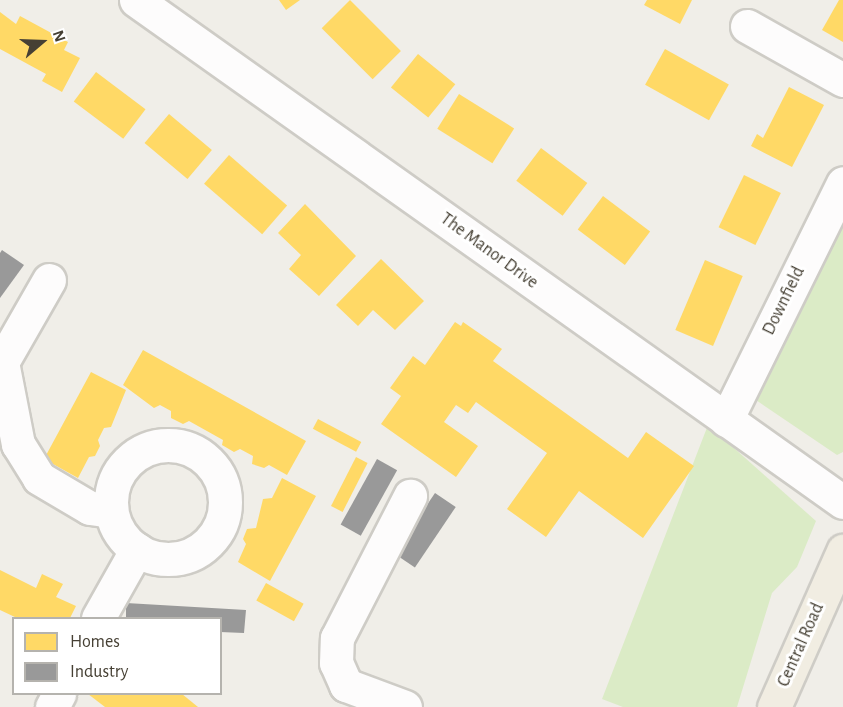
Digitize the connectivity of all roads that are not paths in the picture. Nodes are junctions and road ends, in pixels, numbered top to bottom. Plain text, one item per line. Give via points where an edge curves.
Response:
1 (136, 0) edge
2 (747, 26) dead end
3 (843, 80) edge
4 (843, 183) edge
5 (49, 280) dead end
6 (726, 420) junction
7 (410, 496) dead end
8 (843, 502) edge
9 (111, 511) junction
10 (137, 549) junction
11 (843, 551) edge
12 (99, 617) edge
13 (405, 707) edge
14 (774, 707) edge

1 - 6 street, The Manor Drive
2 - 3 street
4 - 6 street, Downfield
5 - 9 street via 2,362 18,444 39,478 90,508
6 - 8 street, The Manor Drive
7 - 13 street via 337,638 336,663 346,685
9 - 10 street via 118,529
9 - 10 street via 111,492 117,474 144,449 180,445 212,464 222,480 225,499 224,518 215,535 201,549 184,557 165,559
10 - 12 street
11 - 14 main road, Central Road

